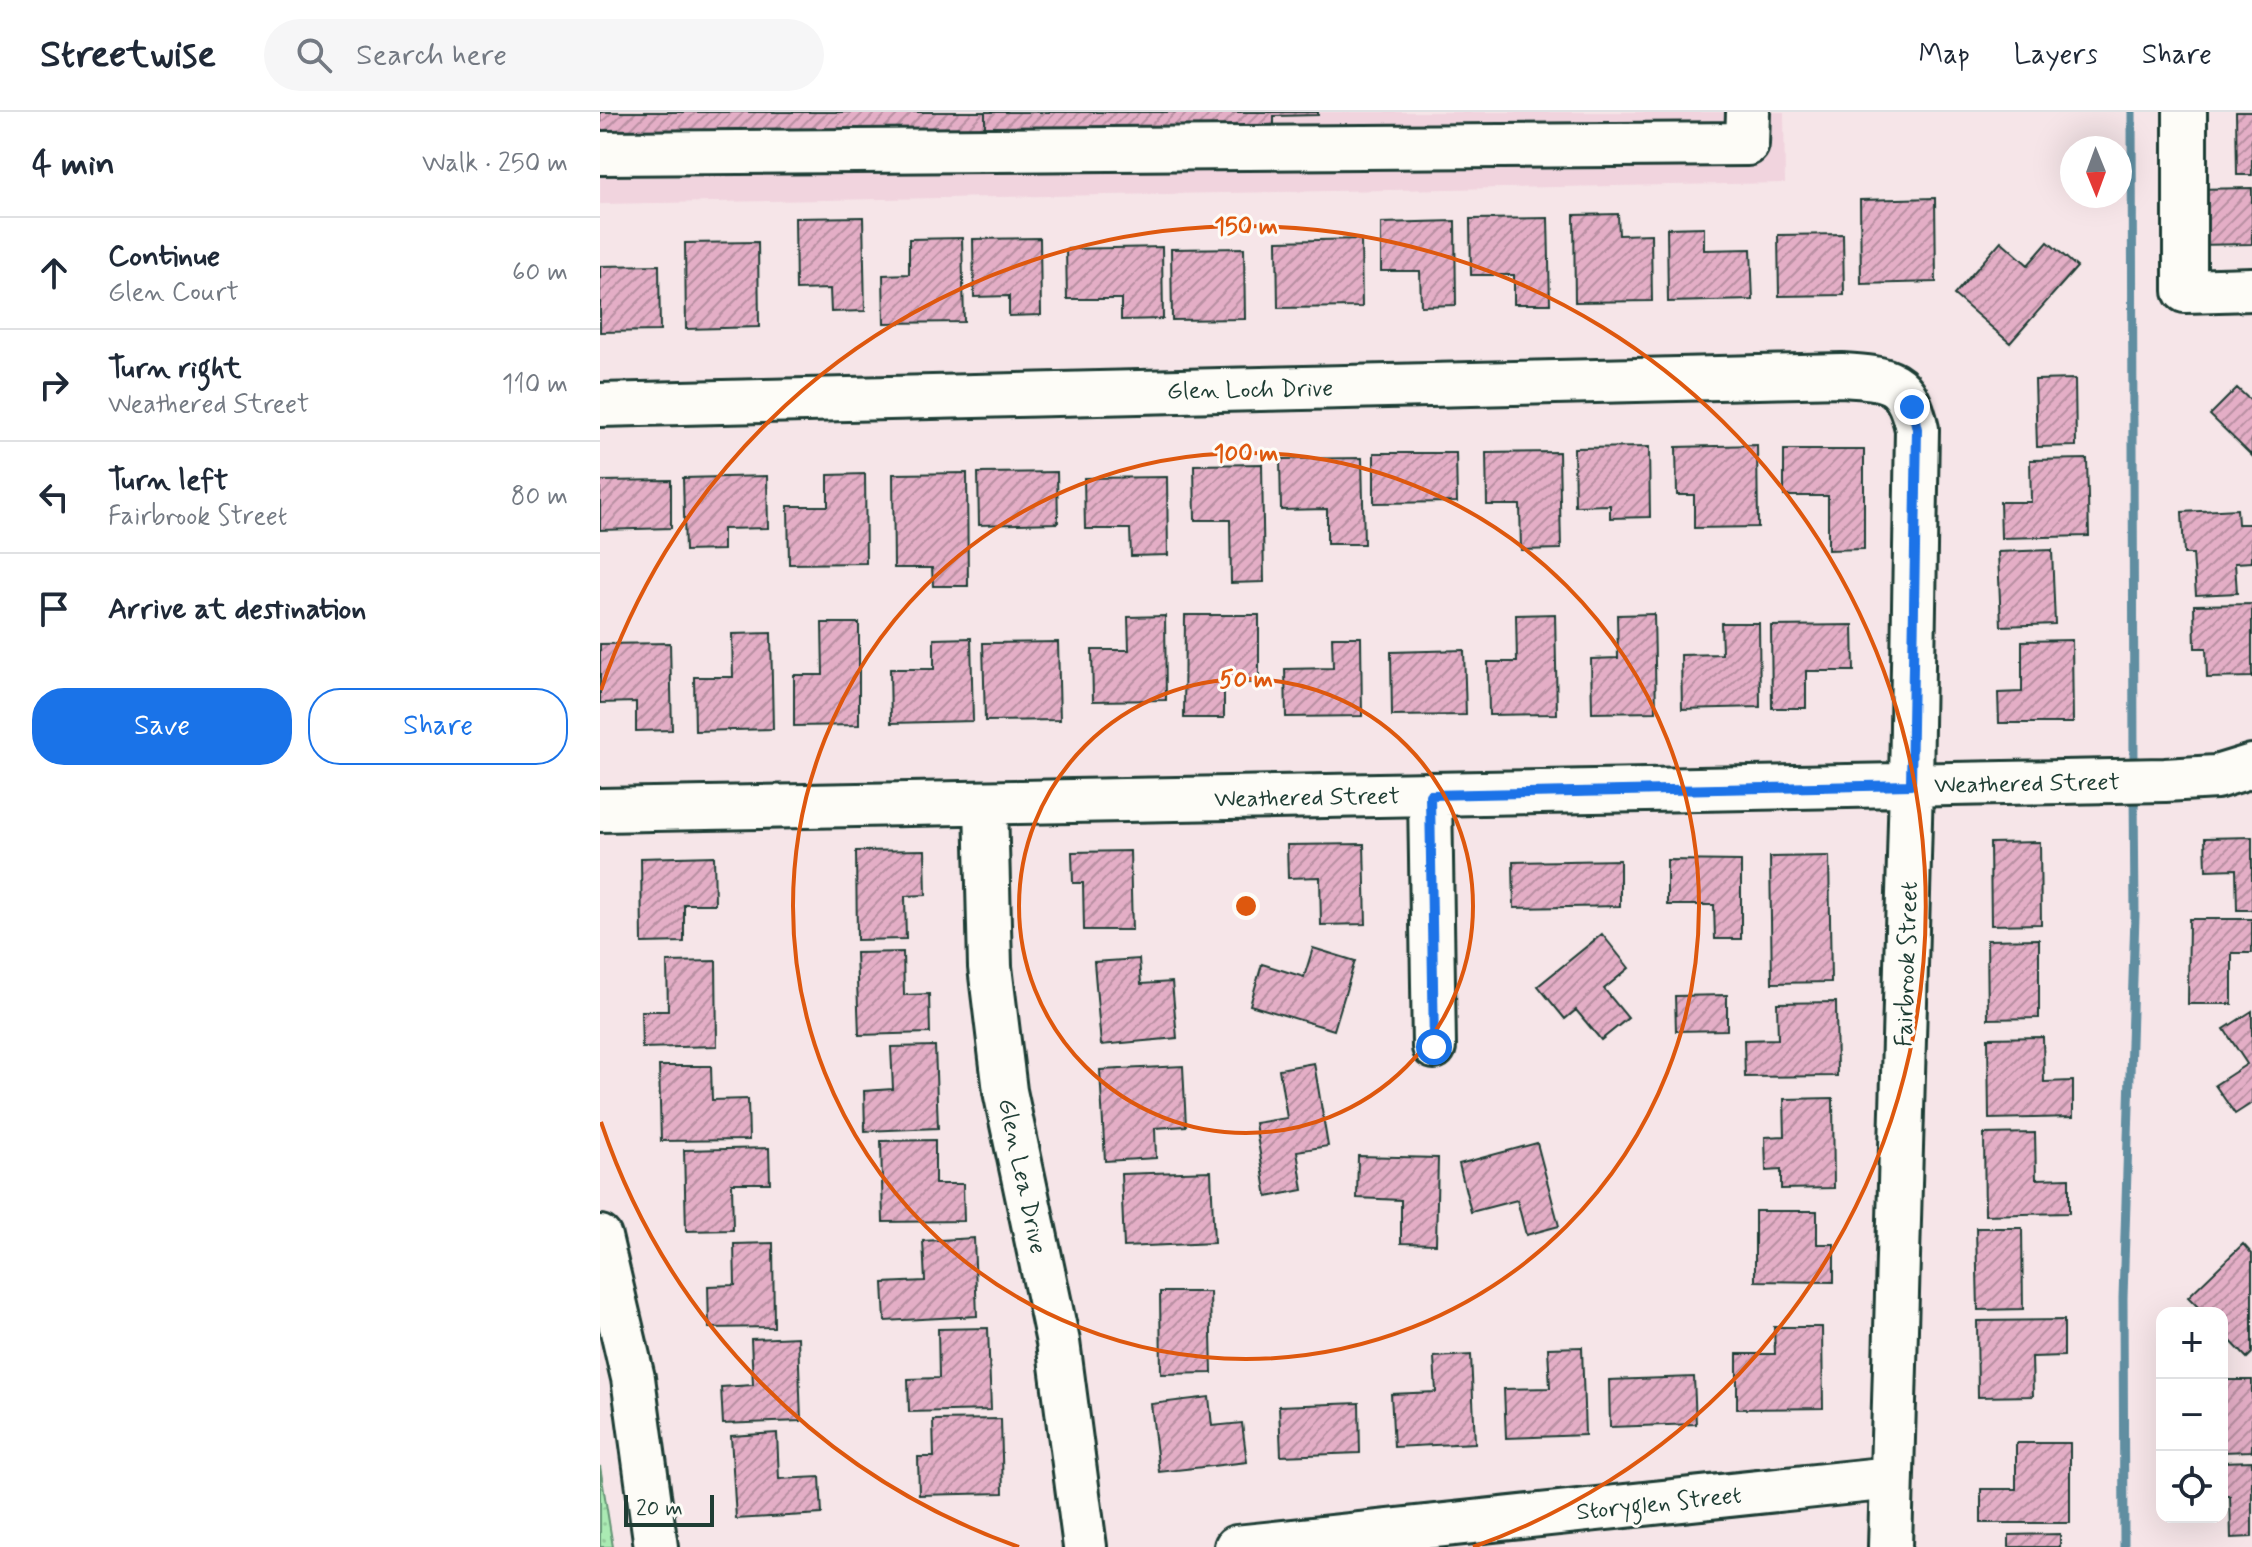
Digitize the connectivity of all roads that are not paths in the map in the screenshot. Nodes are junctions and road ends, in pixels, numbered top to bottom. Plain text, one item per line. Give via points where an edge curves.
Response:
1 (1748, 112) edge
2 (2185, 112) edge
3 (600, 153) edge
4 (2252, 289) edge
5 (1899, 386) joint
6 (600, 405) edge
7 (2252, 766) edge
8 (1911, 785) junction
9 (1430, 795) junction
10 (986, 803) junction
11 (600, 810) edge
12 (1434, 1047) dead end
13 (600, 1237) edge
14 (1891, 1478) junction
15 (656, 1547) edge
16 (1085, 1547) edge
17 (1236, 1547) edge
18 (1890, 1547) edge

1 - 3 street via 1747,144
2 - 4 street via 2185,291
5 - 6 street, Glen Loch Drive via 1877,377 1842,375
5 - 8 street, Fairbrook Street via 1917,429
7 - 8 street, Weathered Street via 2216,777 2165,780
8 - 9 street, Weathered Street
8 - 14 street, Fairbrook Street
9 - 10 street, Weathered Street
9 - 12 street
10 - 11 street, Weathered Street
10 - 16 street, Glen Lea Drive via 990,967 1005,1091 1058,1342
13 - 15 street via 633,1378
14 - 17 street, Storyglen Street
14 - 18 street, Fairbrook Street

